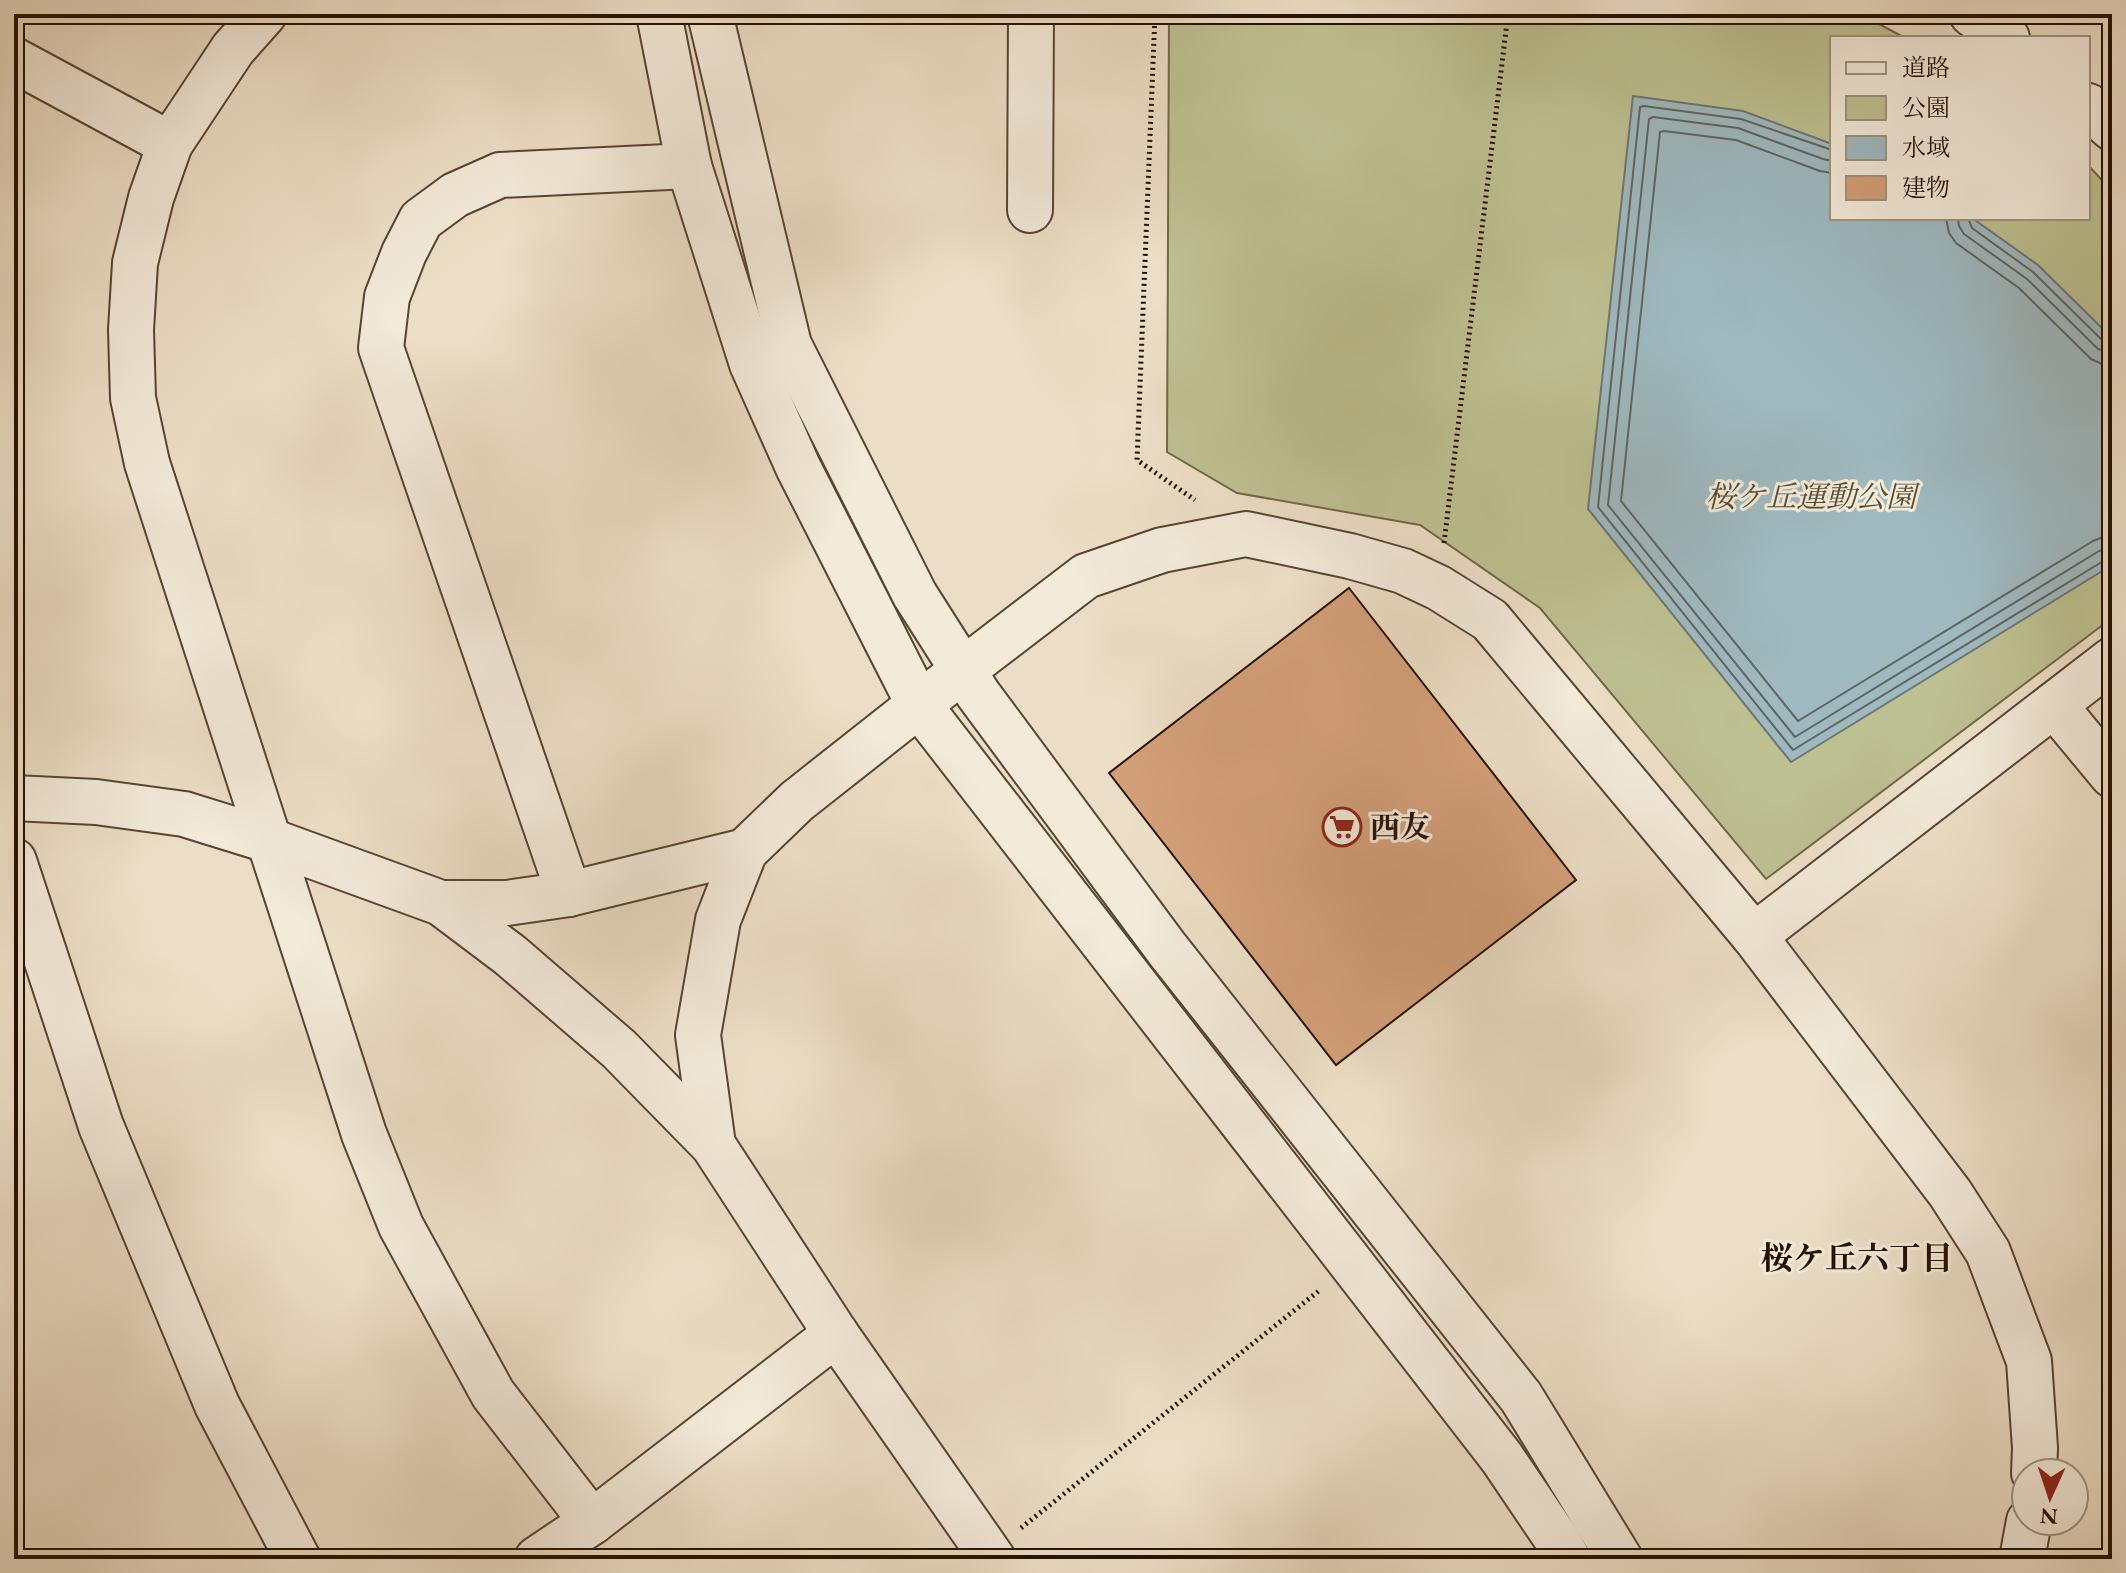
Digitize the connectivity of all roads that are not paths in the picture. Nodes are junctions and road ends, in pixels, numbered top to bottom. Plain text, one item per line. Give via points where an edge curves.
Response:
1 (264, 14) edge
2 (659, 14) edge
3 (710, 14) edge
4 (1031, 14) edge
5 (1972, 14) edge
6 (2004, 36) edge
7 (14, 60) edge
8 (2090, 108) edge
9 (2112, 128) edge
10 (170, 144) junction
11 (689, 166) junction
12 (1030, 210) dead end
13 (2112, 660) edge
14 (963, 670) junction
15 (919, 705) junction
16 (2054, 705) junction
17 (2112, 775) edge
18 (14, 798) edge
19 (268, 840) junction
20 (745, 851) junction
21 (14, 861) edge
22 (569, 894) junction
23 (441, 903) junction
24 (1754, 936) junction
25 (713, 1145) junction
26 (836, 1334) junction
27 (2035, 1457) edge
28 (592, 1522) junction
29 (2026, 1537) edge
30 (988, 1557) edge
31 (298, 1559) edge
32 (537, 1559) edge
33 (1568, 1559) edge
34 (1620, 1559) edge
35 (2022, 1559) edge

1 - 10 street via 233,49
2 - 11 street
3 - 14 street via 789,345 915,595
4 - 12 street
5 - 6 street
7 - 10 street
8 - 9 street
10 - 19 street via 135,263 133,398 147,463
11 - 15 street via 752,364
11 - 22 street via 500,175 455,195 421,220 387,297 381,348
13 - 16 street
14 - 15 street
14 - 24 street via 1086,576 1162,550 1246,534 1403,571 1490,620
14 - 34 street via 1167,949 1521,1397
15 - 20 street via 797,801
15 - 33 street via 1502,1458
16 - 17 street
16 - 24 street
18 - 19 street via 184,814
19 - 23 street
19 - 28 street via 364,1134 401,1226 493,1394
20 - 22 street
20 - 25 street via 718,920 698,1035
21 - 31 street via 107,1141 217,1405
22 - 23 street via 507,903
23 - 25 street via 619,1049
24 - 27 street via 1950,1193 1988,1252 2029,1361
25 - 26 street
26 - 28 street
26 - 30 street
28 - 32 street
29 - 35 street

